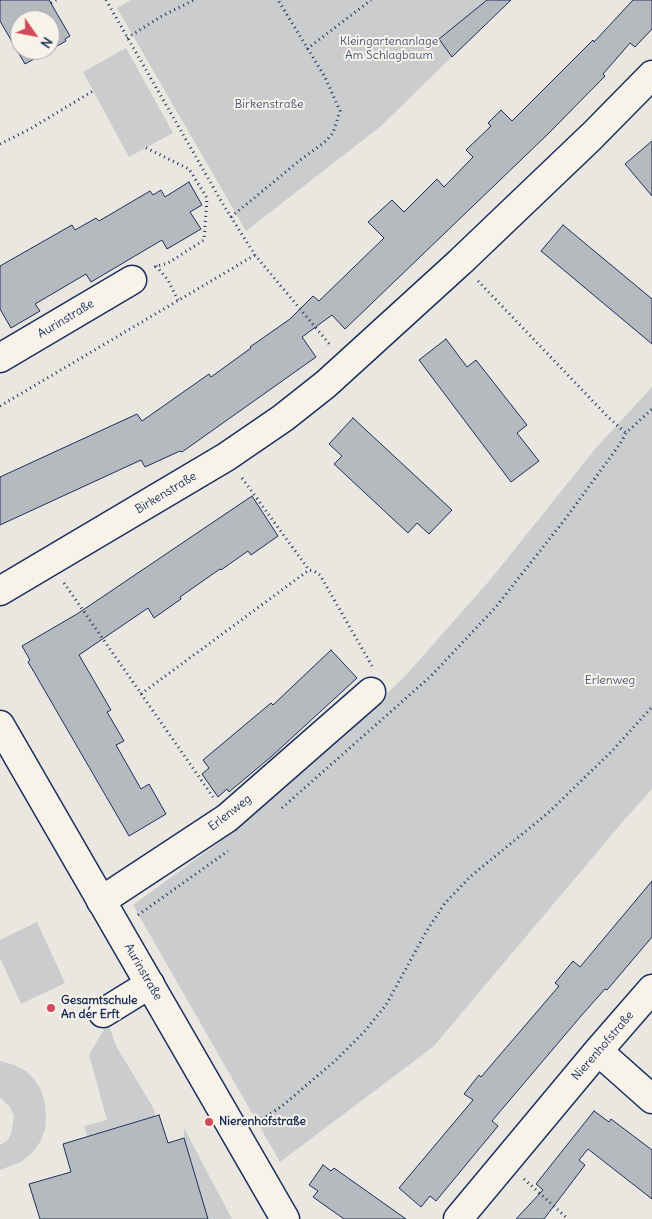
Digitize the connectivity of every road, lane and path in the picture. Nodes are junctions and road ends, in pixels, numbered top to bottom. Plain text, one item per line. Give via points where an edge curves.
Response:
1 (56, 0) edge
2 (106, 0) edge
3 (194, 0) edge
4 (278, 0) edge
5 (371, 0) edge
6 (51, 3) dead end
7 (127, 38) junction
8 (307, 49) junction
9 (652, 75) edge
10 (93, 91) dead end
11 (0, 144) edge
12 (146, 148) dead end
13 (232, 217) junction
14 (255, 256) junction
15 (460, 262) junction
16 (156, 266) junction
17 (132, 280) joint
18 (178, 300) junction
19 (0, 358) edge
20 (347, 364) junction
21 (0, 406) edge
22 (652, 409) edge
23 (626, 433) junction
24 (226, 458) junction
25 (49, 562) junction
26 (309, 570) junction
27 (0, 591) edge
28 (382, 687) junction
29 (141, 694) junction
30 (402, 703) junction
31 (652, 707) edge
32 (0, 725) edge
33 (276, 812) dead end
34 (227, 818) junction
35 (234, 846) dead end
36 (101, 901) junction
37 (118, 929) junction
38 (150, 984) junction
39 (652, 990) edge
40 (103, 1013) dead end
41 (598, 1051) junction
42 (652, 1099) edge
43 (237, 1136) junction
44 (505, 1162) junction
45 (285, 1219) edge
46 (458, 1219) edge
47 (568, 1219) edge

1 - 6 path
2 - 7 path
3 - 7 path
4 - 8 path
5 - 8 path
7 - 13 path
8 - 13 path via 325,77 340,111 333,133
9 - 15 street, Birkenstraße
10 - 11 path
12 - 16 path via 189,169 207,198 204,240 168,263
13 - 14 path
14 - 18 path
14 - 20 path
15 - 20 street, Birkenstraße
15 - 23 path
16 - 17 path
16 - 18 path
17 - 19 street, Aurinstraße
18 - 21 path
20 - 24 street, Birkenstraße via 283,418
22 - 23 path
23 - 30 path via 566,518 495,608
24 - 25 street, Birkenstraße
24 - 26 path
25 - 27 street, Birkenstraße
25 - 29 path
26 - 28 path via 320,575
26 - 29 path
28 - 30 path
28 - 34 street, Erlenweg
29 - 34 path
30 - 33 path
31 - 43 path via 555,806 470,876 445,903 386,1005 335,1062 282,1106
32 - 36 street, Aurinstraße
34 - 36 street, Erlenweg
35 - 37 path
36 - 37 street, Aurinstraße
37 - 38 street, Aurinstraße
38 - 40 street
38 - 43 street, Aurinstraße
39 - 41 street, Nierenhofstraße
41 - 42 street
41 - 44 street, Nierenhofstraße
43 - 45 street, Aurinstraße
44 - 46 street, Nierenhofstraße
44 - 47 path

